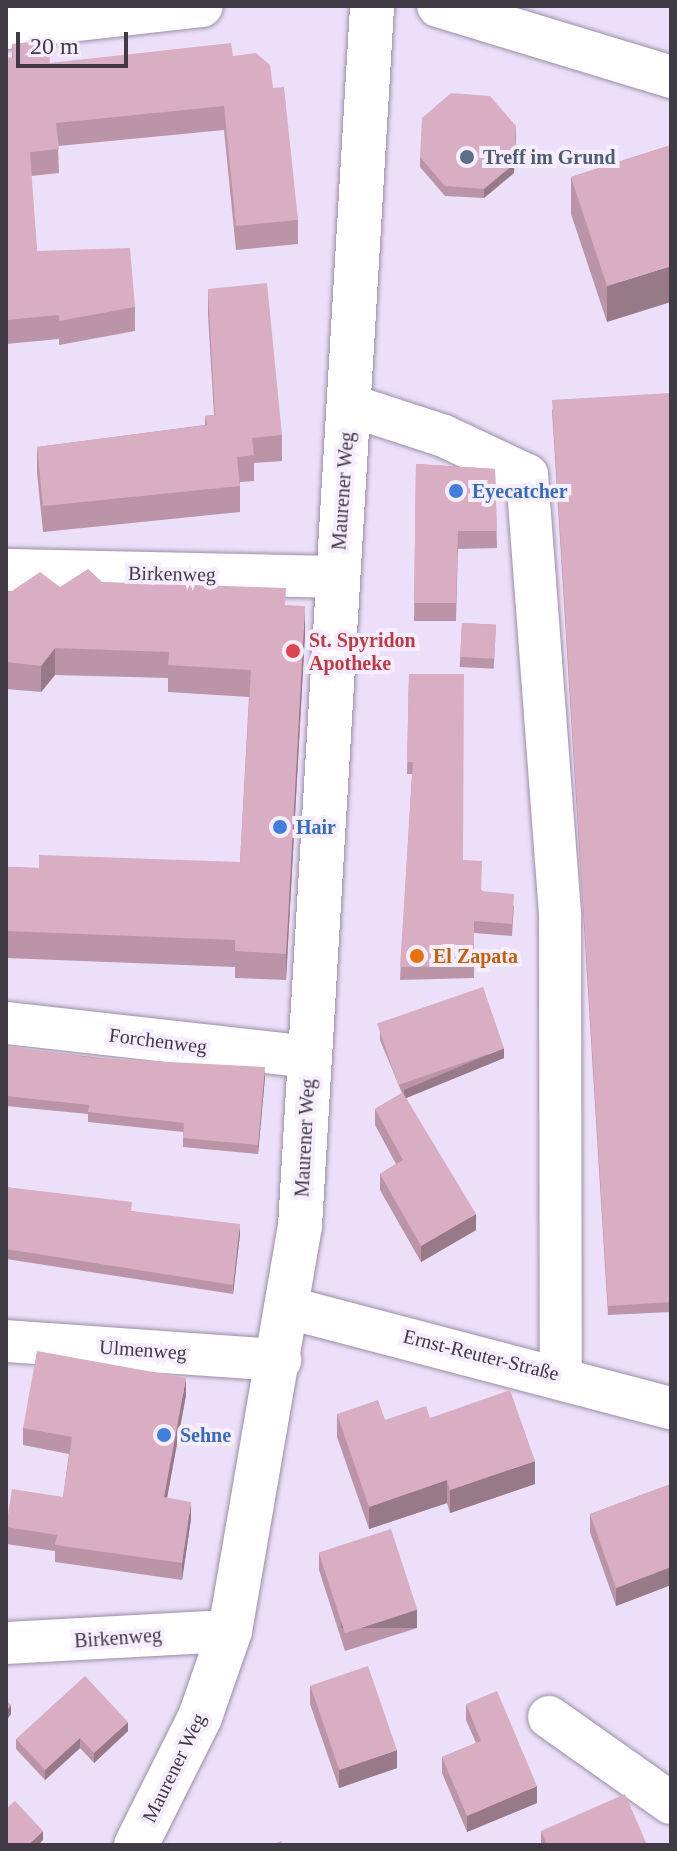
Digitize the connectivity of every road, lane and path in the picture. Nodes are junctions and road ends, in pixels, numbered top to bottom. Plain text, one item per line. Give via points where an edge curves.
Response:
1 (202, 6) edge
2 (372, 6) edge
3 (438, 6) edge
4 (6, 28) edge
5 (671, 77) edge
6 (349, 405) junction
7 (6, 570) edge
8 (337, 577) junction
9 (6, 1023) edge
10 (310, 1057) junction
11 (289, 1308) junction
12 (6, 1341) edge
13 (280, 1360) junction
14 (561, 1374) junction
15 (671, 1408) edge
16 (230, 1631) junction
17 (6, 1643) edge
18 (549, 1717) dead end
19 (671, 1803) edge
20 (136, 1845) edge

1 - 4 street
2 - 6 street, Maurener Weg
3 - 5 street
6 - 8 street, Maurener Weg
6 - 14 street, Maurener Weg via 444,436 527,475 560,914
7 - 8 street, Birkenweg
8 - 10 street, Maurener Weg
9 - 10 street, Forchenweg
10 - 11 street, Maurener Weg
11 - 13 street, Maurener Weg
11 - 14 street, Ernst-Reuter-Straße
12 - 13 street, Ulmenweg
13 - 16 street, Maurener Weg
14 - 15 street, Ernst-Reuter-Straße
16 - 17 street, Birkenweg
16 - 20 street, Maurener Weg via 200,1717
18 - 19 street

